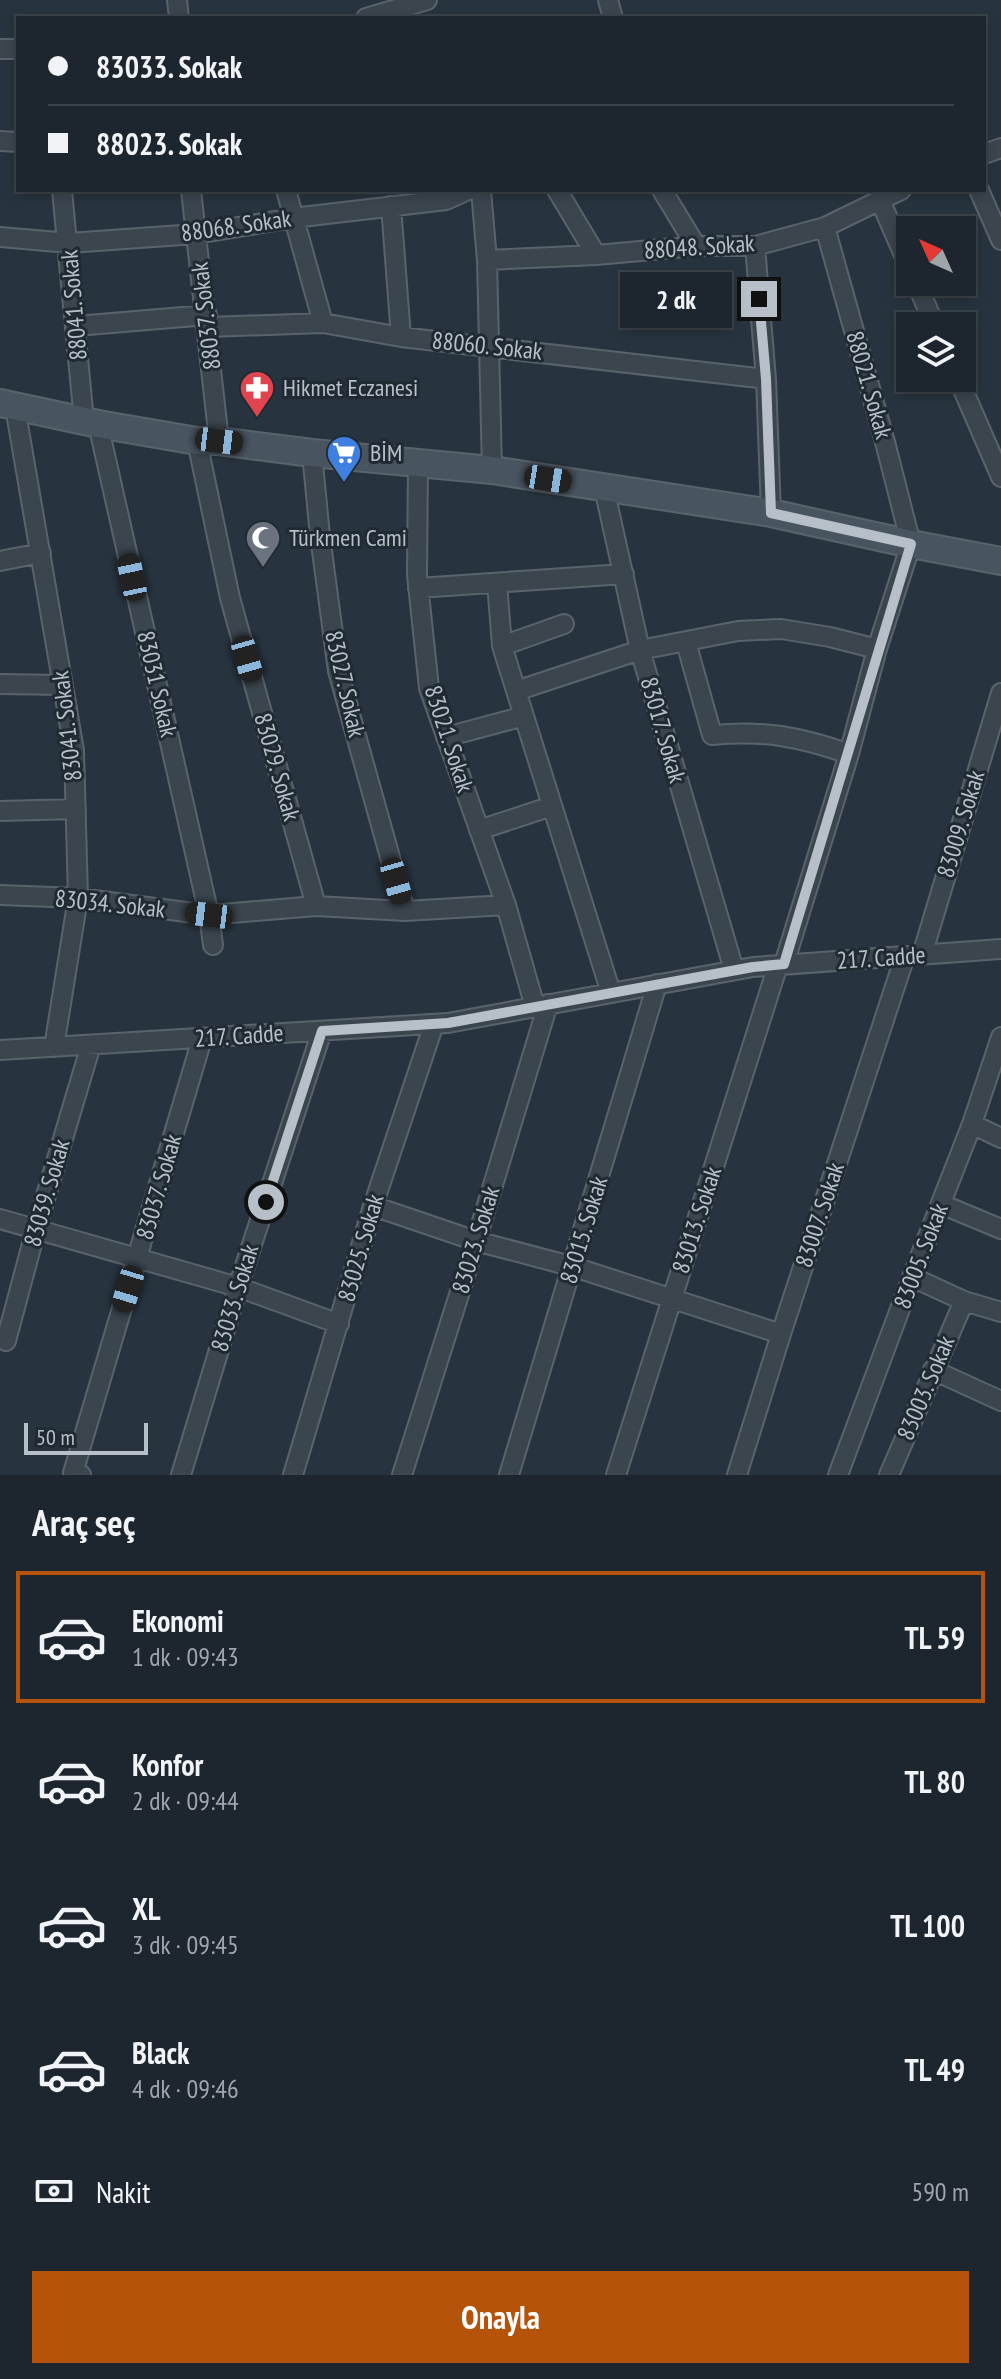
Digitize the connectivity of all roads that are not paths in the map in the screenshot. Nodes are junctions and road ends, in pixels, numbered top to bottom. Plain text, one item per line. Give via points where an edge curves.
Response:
1 (427, 0) edge
2 (373, 16) edge
3 (62, 192) edge
4 (191, 192) edge
5 (286, 192) edge
6 (464, 192) edge
7 (481, 192) edge
8 (558, 192) edge
9 (663, 192) edge
10 (897, 192) edge
11 (988, 198) edge
12 (880, 200) junction
13 (391, 206) junction
14 (293, 218) junction
15 (825, 227) junction
16 (196, 234) junction
17 (0, 237) edge
18 (896, 237) edge
19 (1001, 240) edge
20 (69, 243) junction
21 (696, 246) junction
22 (755, 246) junction
23 (596, 255) junction
24 (487, 260) junction
25 (208, 321) junction
26 (323, 323) junction
27 (76, 326) junction
28 (401, 337) junction
29 (490, 345) junction
30 (766, 379) junction
31 (964, 392) edge
32 (7, 405) edge
33 (91, 423) junction
34 (208, 441) junction
35 (312, 453) junction
36 (418, 462) junction
37 (492, 470) junction
38 (1001, 477) edge
39 (604, 488) junction
40 (771, 513) junction
41 (911, 544) junction
42 (41, 553) junction
43 (0, 561) edge
44 (1001, 561) edge
45 (624, 574) junction
46 (497, 583) junction
47 (418, 588) junction
48 (564, 624) dead end
49 (686, 642) junction
50 (502, 646) junction
51 (877, 649) junction
52 (640, 650) junction
53 (0, 684) edge
54 (63, 685) junction
55 (516, 691) junction
56 (1001, 693) edge
57 (524, 716) junction
58 (446, 737) junction
59 (849, 754) junction
60 (982, 754) junction
61 (1001, 759) edge
62 (552, 806) junction
63 (76, 809) junction
64 (0, 811) edge
65 (479, 830) junction
66 (0, 895) edge
67 (78, 898) junction
68 (506, 905) junction
69 (316, 906) junction
70 (405, 911) junction
71 (209, 915) junction
72 (213, 945) dead end
73 (1001, 949) edge
74 (914, 955) junction
75 (781, 965) junction
76 (734, 970) junction
77 (657, 984) junction
78 (611, 993) junction
79 (541, 1006) junction
80 (434, 1024) junction
81 (322, 1031) junction
82 (1001, 1037) edge
83 (202, 1039) junction
84 (91, 1045) junction
85 (54, 1047) junction
86 (0, 1050) edge
87 (998, 1056) edge
88 (972, 1124) junction
89 (1001, 1138) edge
90 (941, 1204) junction
91 (373, 1206) junction
92 (0, 1219) edge
93 (36, 1229) junction
94 (1001, 1229) edge
95 (476, 1241) junction
96 (138, 1259) junction
97 (574, 1267) junction
98 (912, 1277) junction
99 (238, 1287) junction
100 (672, 1298) junction
101 (964, 1301) junction
102 (1001, 1312) edge
103 (339, 1324) junction
104 (781, 1334) junction
105 (6, 1341) dead end
106 (933, 1370) junction
107 (1001, 1401) edge
108 (77, 1474) edge
109 (181, 1475) edge
110 (293, 1475) edge
111 (402, 1475) edge
112 (509, 1475) edge
113 (616, 1475) edge
114 (737, 1475) edge
115 (838, 1475) edge
116 (889, 1475) edge

1 - 2 street
3 - 20 street, 88041. Sokak
4 - 16 street, 88037. Sokak
5 - 14 street
6 - 13 street, 88068. Sokak via 446,200
7 - 24 street
8 - 23 street
9 - 21 street
10 - 12 street, 88048. Sokak
11 - 19 street
12 - 15 street, 88048. Sokak
12 - 18 street
13 - 14 street, 88068. Sokak
13 - 28 street
14 - 16 street, 88068. Sokak
14 - 26 street
15 - 22 street, 88048. Sokak
15 - 41 street, 88021. Sokak
16 - 20 street, 88068. Sokak
16 - 25 street, 88037. Sokak
17 - 20 street, 88068. Sokak
20 - 27 street, 88041. Sokak
21 - 22 street, 88048. Sokak
21 - 23 street, 88048. Sokak
22 - 30 street
23 - 24 street, 88048. Sokak
24 - 29 street
25 - 26 street, 88060. Sokak
25 - 27 street, 88060. Sokak
25 - 34 street, 88037. Sokak
26 - 28 street, 88060. Sokak
27 - 33 street, 88041. Sokak
28 - 29 street, 88060. Sokak
29 - 30 street, 88060. Sokak
29 - 37 street
30 - 40 street
31 - 38 street
32 - 33 street
32 - 42 street, 83041. Sokak
33 - 34 street
33 - 71 street, 83031 Sokak
34 - 35 street
34 - 69 street, 83029. Sokak via 230,598
35 - 36 street
35 - 70 street, 83027. Sokak via 338,671
36 - 37 street
36 - 47 street, 83021. Sokak
37 - 39 street
39 - 40 street
39 - 45 street, 83017. Sokak
40 - 41 street
41 - 44 street
41 - 51 street, 83013. Sokak
42 - 43 street
42 - 54 street, 83041. Sokak
45 - 46 street
45 - 52 street, 83017. Sokak
46 - 47 street
46 - 50 street
47 - 58 street, 83021. Sokak via 429,688
48 - 50 street
49 - 51 street via 781,629
49 - 52 street
49 - 59 street via 712,735 797,738
50 - 55 street
51 - 59 street, 83013. Sokak
52 - 55 street
52 - 76 street, 83017. Sokak
53 - 54 street
54 - 63 street, 83041. Sokak via 74,750
55 - 57 street
56 - 60 street, 83009. Sokak
57 - 58 street
57 - 62 street
58 - 65 street, 83021. Sokak
59 - 75 street, 83013. Sokak
60 - 61 street
60 - 74 street, 83009. Sokak
62 - 65 street
62 - 78 street
63 - 64 street
63 - 67 street, 83041. Sokak
65 - 68 street, 83021. Sokak
66 - 67 street, 83034. Sokak
67 - 71 street, 83034. Sokak
67 - 85 street, 83041. Sokak
68 - 70 street, 83034. Sokak
68 - 79 street, 83021. Sokak
69 - 70 street, 83034. Sokak
69 - 71 street, 83034. Sokak
71 - 72 street, 83031 Sokak
73 - 74 street, 217. Cadde
74 - 75 street, 217. Cadde
74 - 104 street, 83007. Sokak
75 - 76 street, 217. Cadde
75 - 100 street, 83013. Sokak
76 - 77 street, 217. Cadde
77 - 78 street, 217. Cadde
77 - 97 street, 83015. Sokak
78 - 79 street, 217. Cadde
79 - 80 street, 217. Cadde
79 - 95 street, 83023. Sokak
80 - 81 street, 217. Cadde
80 - 91 street, 83025. Sokak
81 - 83 street, 217. Cadde
81 - 99 street, 83033. Sokak
82 - 87 street, 83005. Sokak
83 - 84 street, 217. Cadde
83 - 96 street, 83037. Sokak
84 - 85 street, 217. Cadde
84 - 93 street, 83039. Sokak
85 - 86 street, 217. Cadde
87 - 88 street, 83005. Sokak
88 - 89 street
88 - 90 street, 83005. Sokak
90 - 94 street
90 - 98 street, 83005. Sokak
91 - 95 street
91 - 103 street, 83025. Sokak
92 - 93 street
93 - 96 street
93 - 105 street, 83039. Sokak
95 - 97 street
95 - 111 street, 83023. Sokak
96 - 99 street
96 - 108 street, 83037. Sokak
97 - 100 street
97 - 112 street, 83015. Sokak
98 - 101 street
98 - 115 street, 83005. Sokak
99 - 103 street
99 - 109 street, 83033. Sokak
100 - 104 street
100 - 113 street, 83013. Sokak
101 - 102 street
101 - 106 street, 83003. Sokak
103 - 110 street, 83025. Sokak
104 - 114 street, 83007. Sokak
106 - 107 street
106 - 116 street, 83003. Sokak

